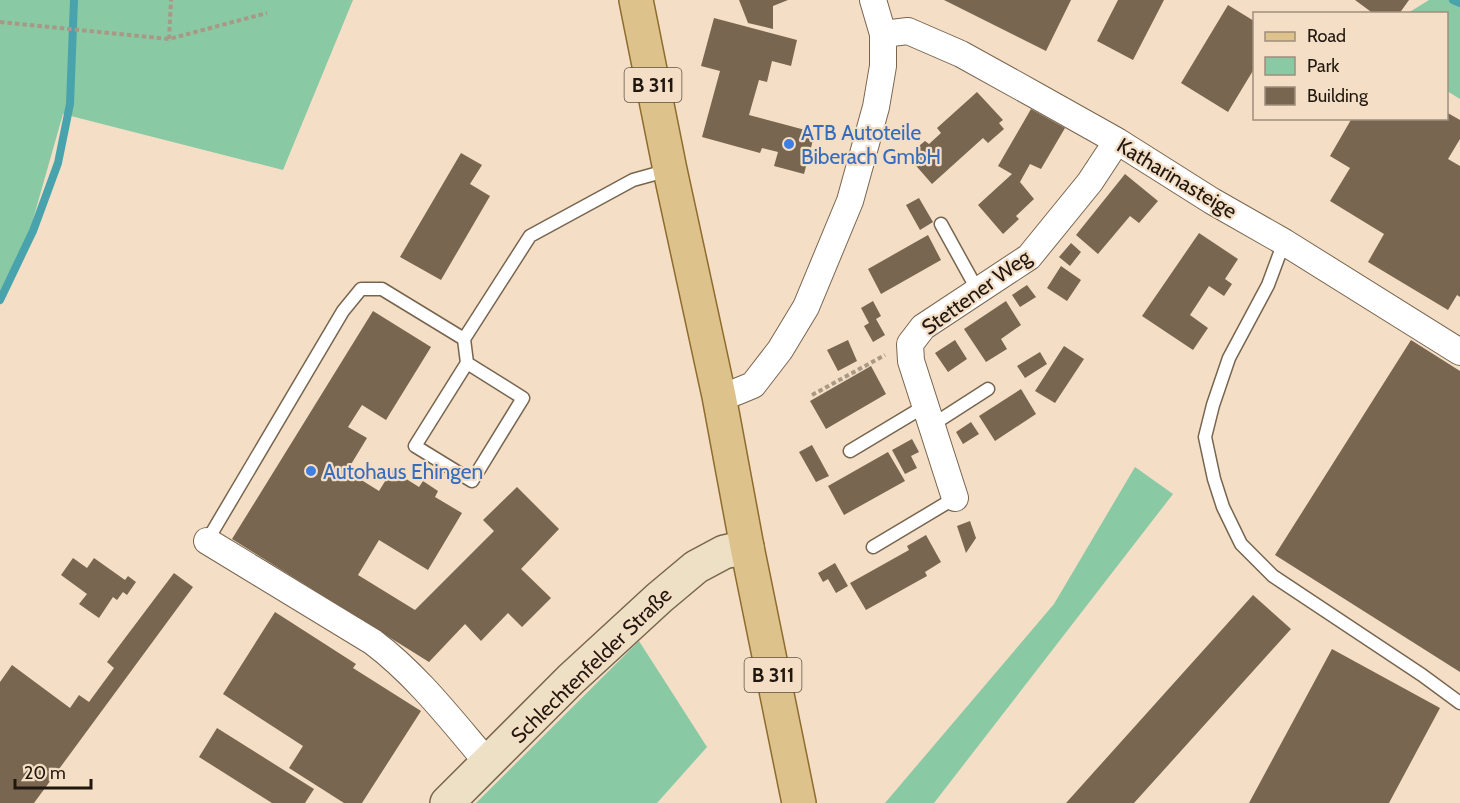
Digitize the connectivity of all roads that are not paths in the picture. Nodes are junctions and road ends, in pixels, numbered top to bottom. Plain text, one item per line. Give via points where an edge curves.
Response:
1 (636, 0) edge
2 (873, 0) edge
3 (883, 34) junction
4 (1117, 141) junction
5 (670, 170) junction
6 (941, 225) dead end
7 (1284, 242) junction
8 (978, 291) junction
9 (464, 339) junction
10 (1460, 352) edge
11 (467, 363) junction
12 (988, 389) dead end
13 (719, 396) junction
14 (928, 415) junction
15 (850, 451) dead end
16 (954, 498) joint
17 (207, 541) joint
18 (747, 547) junction
19 (873, 547) dead end
20 (1460, 704) edge
21 (488, 763) junction
22 (447, 803) edge
23 (799, 803) edge

1 - 5 main road, B 311
2 - 3 street
3 - 4 street, Katharinasteige via 908,31 961,54
3 - 13 street via 883,66 872,124 850,201 807,307 753,385
4 - 7 street, Katharinasteige
4 - 8 street, Stettener Weg via 1090,182 1029,257
5 - 9 lane via 633,180 530,236
5 - 13 main road, B 311
6 - 8 lane
7 - 10 street, Katharinasteige
7 - 20 lane via 1268,285 1229,358 1205,437 1223,507 1241,544 1273,576
8 - 14 street, Stettener Weg via 923,327 910,344 911,361
9 - 11 lane
9 - 17 lane via 381,289 361,289 343,311
11 - 11 lane via 415,446 472,481 523,398
12 - 14 lane
13 - 18 main road, B 311
14 - 15 lane
14 - 16 street, Stettener Weg
16 - 19 lane
17 - 21 street via 395,659
18 - 21 street, Schlechtenfelder Straße via 724,552 674,585 571,679
18 - 23 main road, B 311
21 - 22 street, Schlechtenfelder Straße

